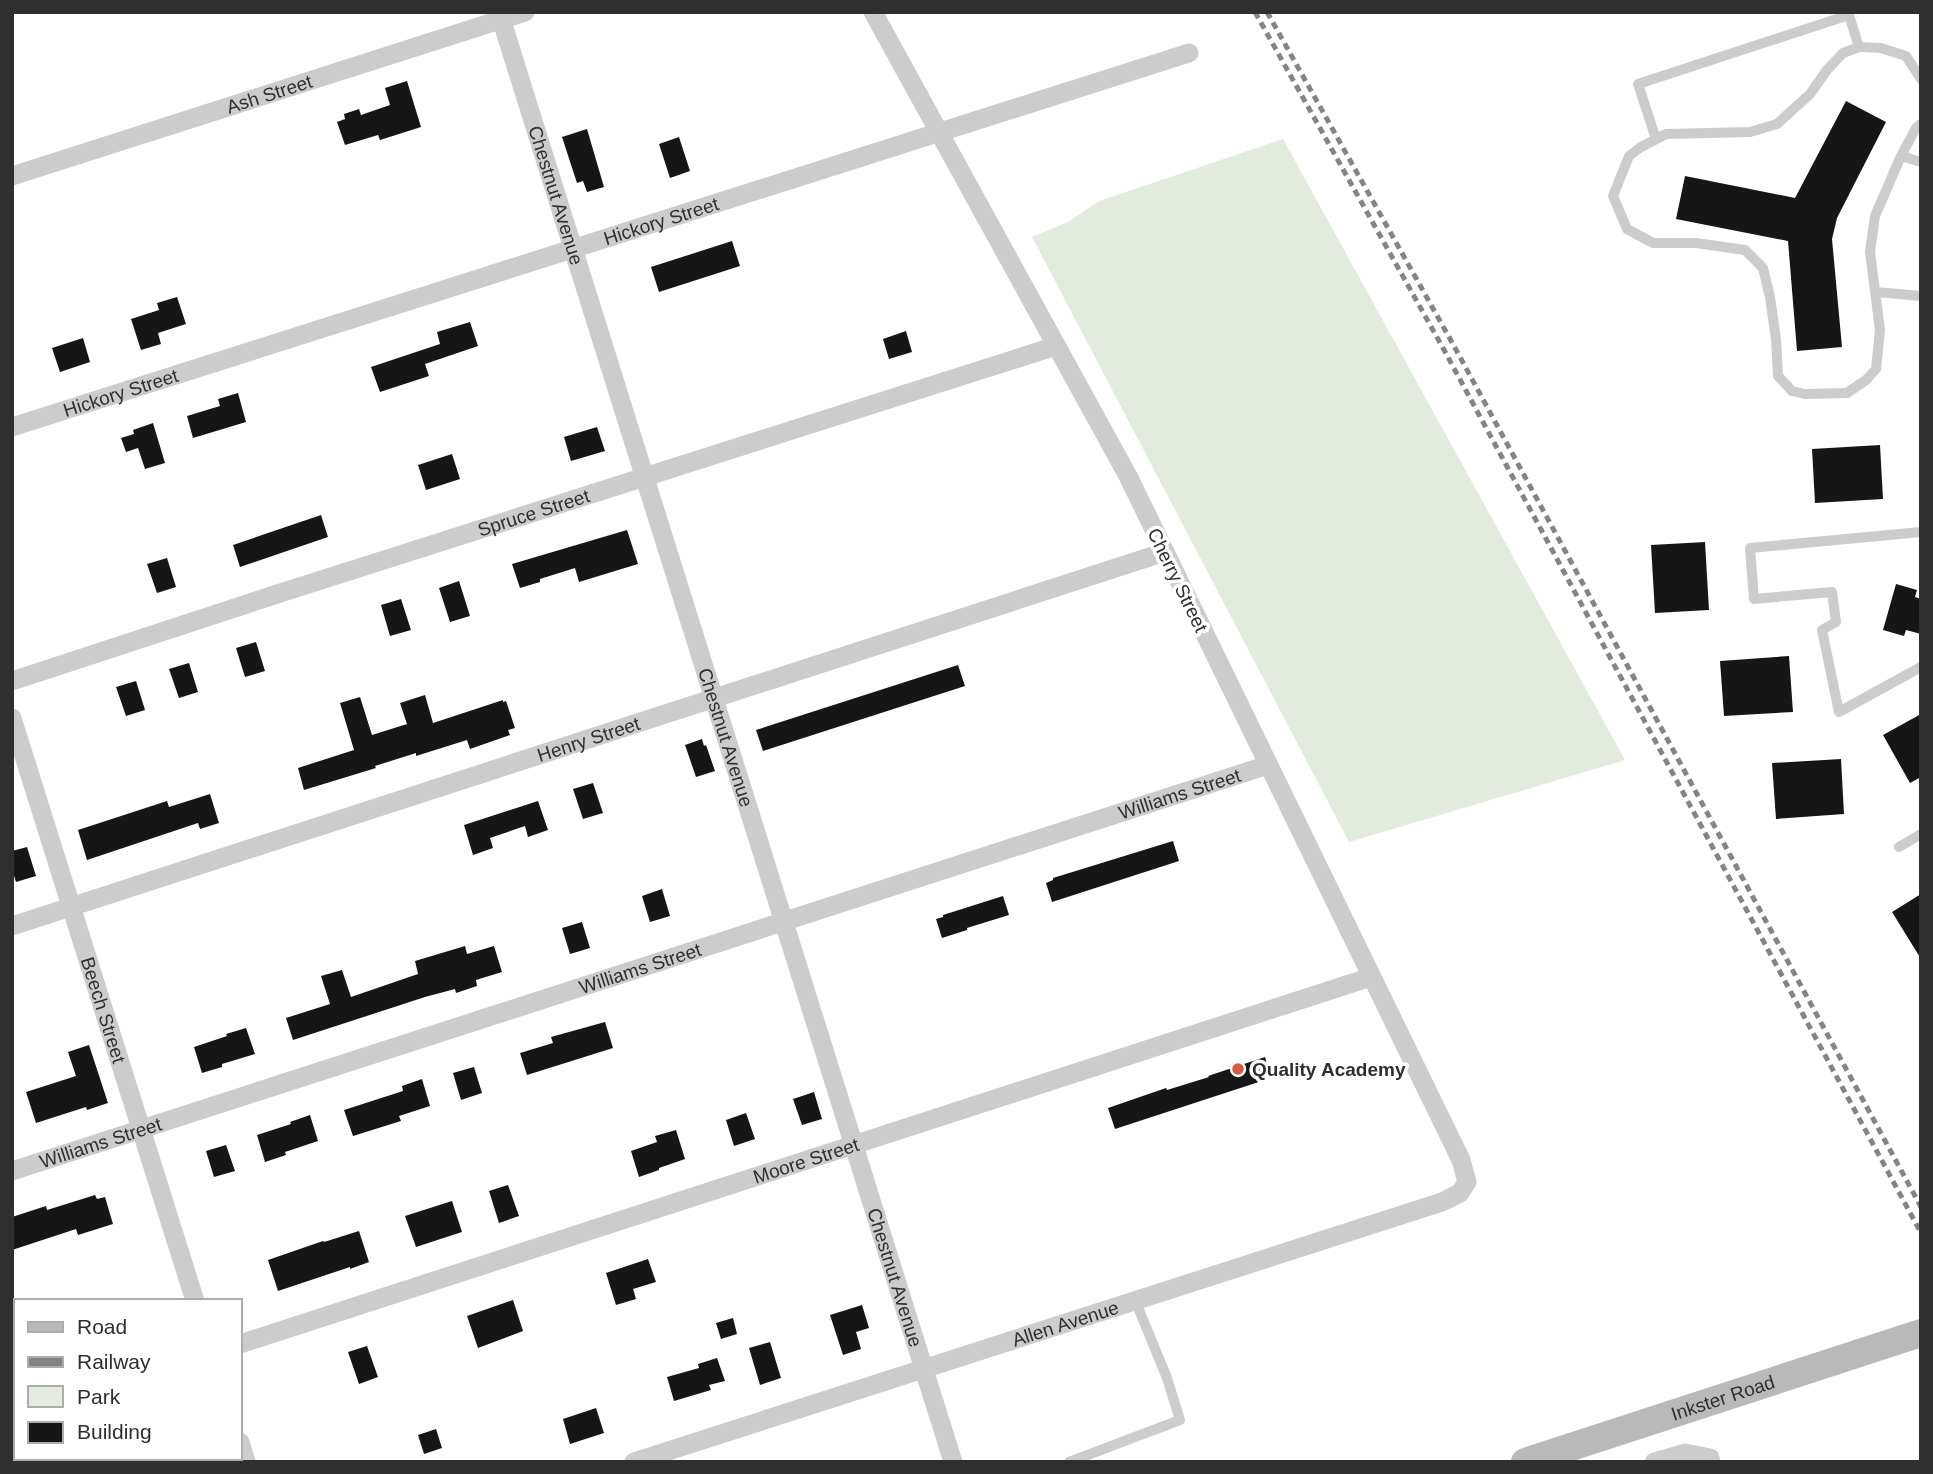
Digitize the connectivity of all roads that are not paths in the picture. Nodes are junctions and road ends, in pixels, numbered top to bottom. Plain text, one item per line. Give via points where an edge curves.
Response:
1 (525, 12) edge
2 (873, 12) edge
3 (500, 16) edge
4 (1859, 47) junction
5 (1189, 53) dead end
6 (1921, 79) edge
7 (1921, 124) edge
8 (939, 132) junction
9 (1656, 139) junction
10 (1901, 156) junction
11 (1921, 162) edge
12 (12, 176) edge
13 (573, 249) junction
14 (1875, 292) junction
15 (1921, 296) edge
16 (1056, 346) junction
17 (12, 427) edge
18 (645, 477) junction
19 (1921, 532) edge
20 (1165, 552) junction
21 (1921, 667) edge
22 (12, 681) edge
23 (714, 699) junction
24 (12, 718) edge
25 (1268, 765) junction
26 (1921, 834) edge
27 (1899, 847) dead end
28 (72, 907) junction
29 (784, 922) junction
30 (12, 926) edge
31 (1371, 977) junction
32 (141, 1129) junction
33 (854, 1145) junction
34 (1461, 1160) joint
35 (12, 1171) edge
36 (194, 1299) edge
37 (1135, 1300) junction
38 (1921, 1333) edge
39 (242, 1343) edge
40 (924, 1368) junction
41 (634, 1462) edge
42 (953, 1462) edge
43 (1069, 1462) edge
44 (1525, 1462) edge
45 (1654, 1462) edge
46 (1711, 1462) edge

1 - 3 street, Ash Street
2 - 8 street, Cherry Street
3 - 12 street, Ash Street
3 - 13 street, Chestnut Avenue
4 - 6 lane via 1906,56
4 - 9 lane via 1843,53 1810,94 1777,124 1749,132 1666,134
4 - 9 lane via 1849,15 1638,84
5 - 8 street, Hickory Street
7 - 10 lane
8 - 13 street, Hickory Street
8 - 16 street, Cherry Street
9 - 14 lane via 1629,156 1613,196 1627,229 1653,243 1745,250 1763,268 1778,376 1792,391 1847,393 1876,369 1880,330
10 - 11 lane
10 - 14 lane via 1875,216 1870,252
13 - 17 street, Hickory Street
13 - 18 street, Chestnut Avenue
14 - 15 lane
16 - 18 street, Spruce Street
16 - 20 street, Cherry Street
18 - 22 street, Spruce Street
18 - 23 street, Chestnut Avenue
19 - 21 lane via 1750,548 1754,599 1832,592 1836,622 1822,630 1839,712
20 - 23 street, Henry Street
20 - 25 street, Cherry Street
23 - 28 street, Henry Street
23 - 29 street, Chestnut Avenue
24 - 28 street, Beech Street
25 - 29 street, Williams Street
25 - 31 street, Cherry Street
26 - 27 lane
28 - 30 street, Henry Street
28 - 32 street, Beech Street
29 - 32 street, Williams Street
29 - 33 street, Chestnut Avenue
31 - 33 street, Moore Street
31 - 34 street, Cherry Street
32 - 35 street, Williams Street
32 - 36 street, Beech Street
33 - 39 street, Moore Street
33 - 40 street, Chestnut Avenue
34 - 37 street, Allen Avenue via 1467,1182 1460,1194 1442,1202
37 - 40 street, Allen Avenue
37 - 43 lane via 1180,1420
38 - 44 main road, Inkster Road
40 - 41 street, Allen Avenue
40 - 42 street, Chestnut Avenue
45 - 46 street via 1685,1454 1710,1458

